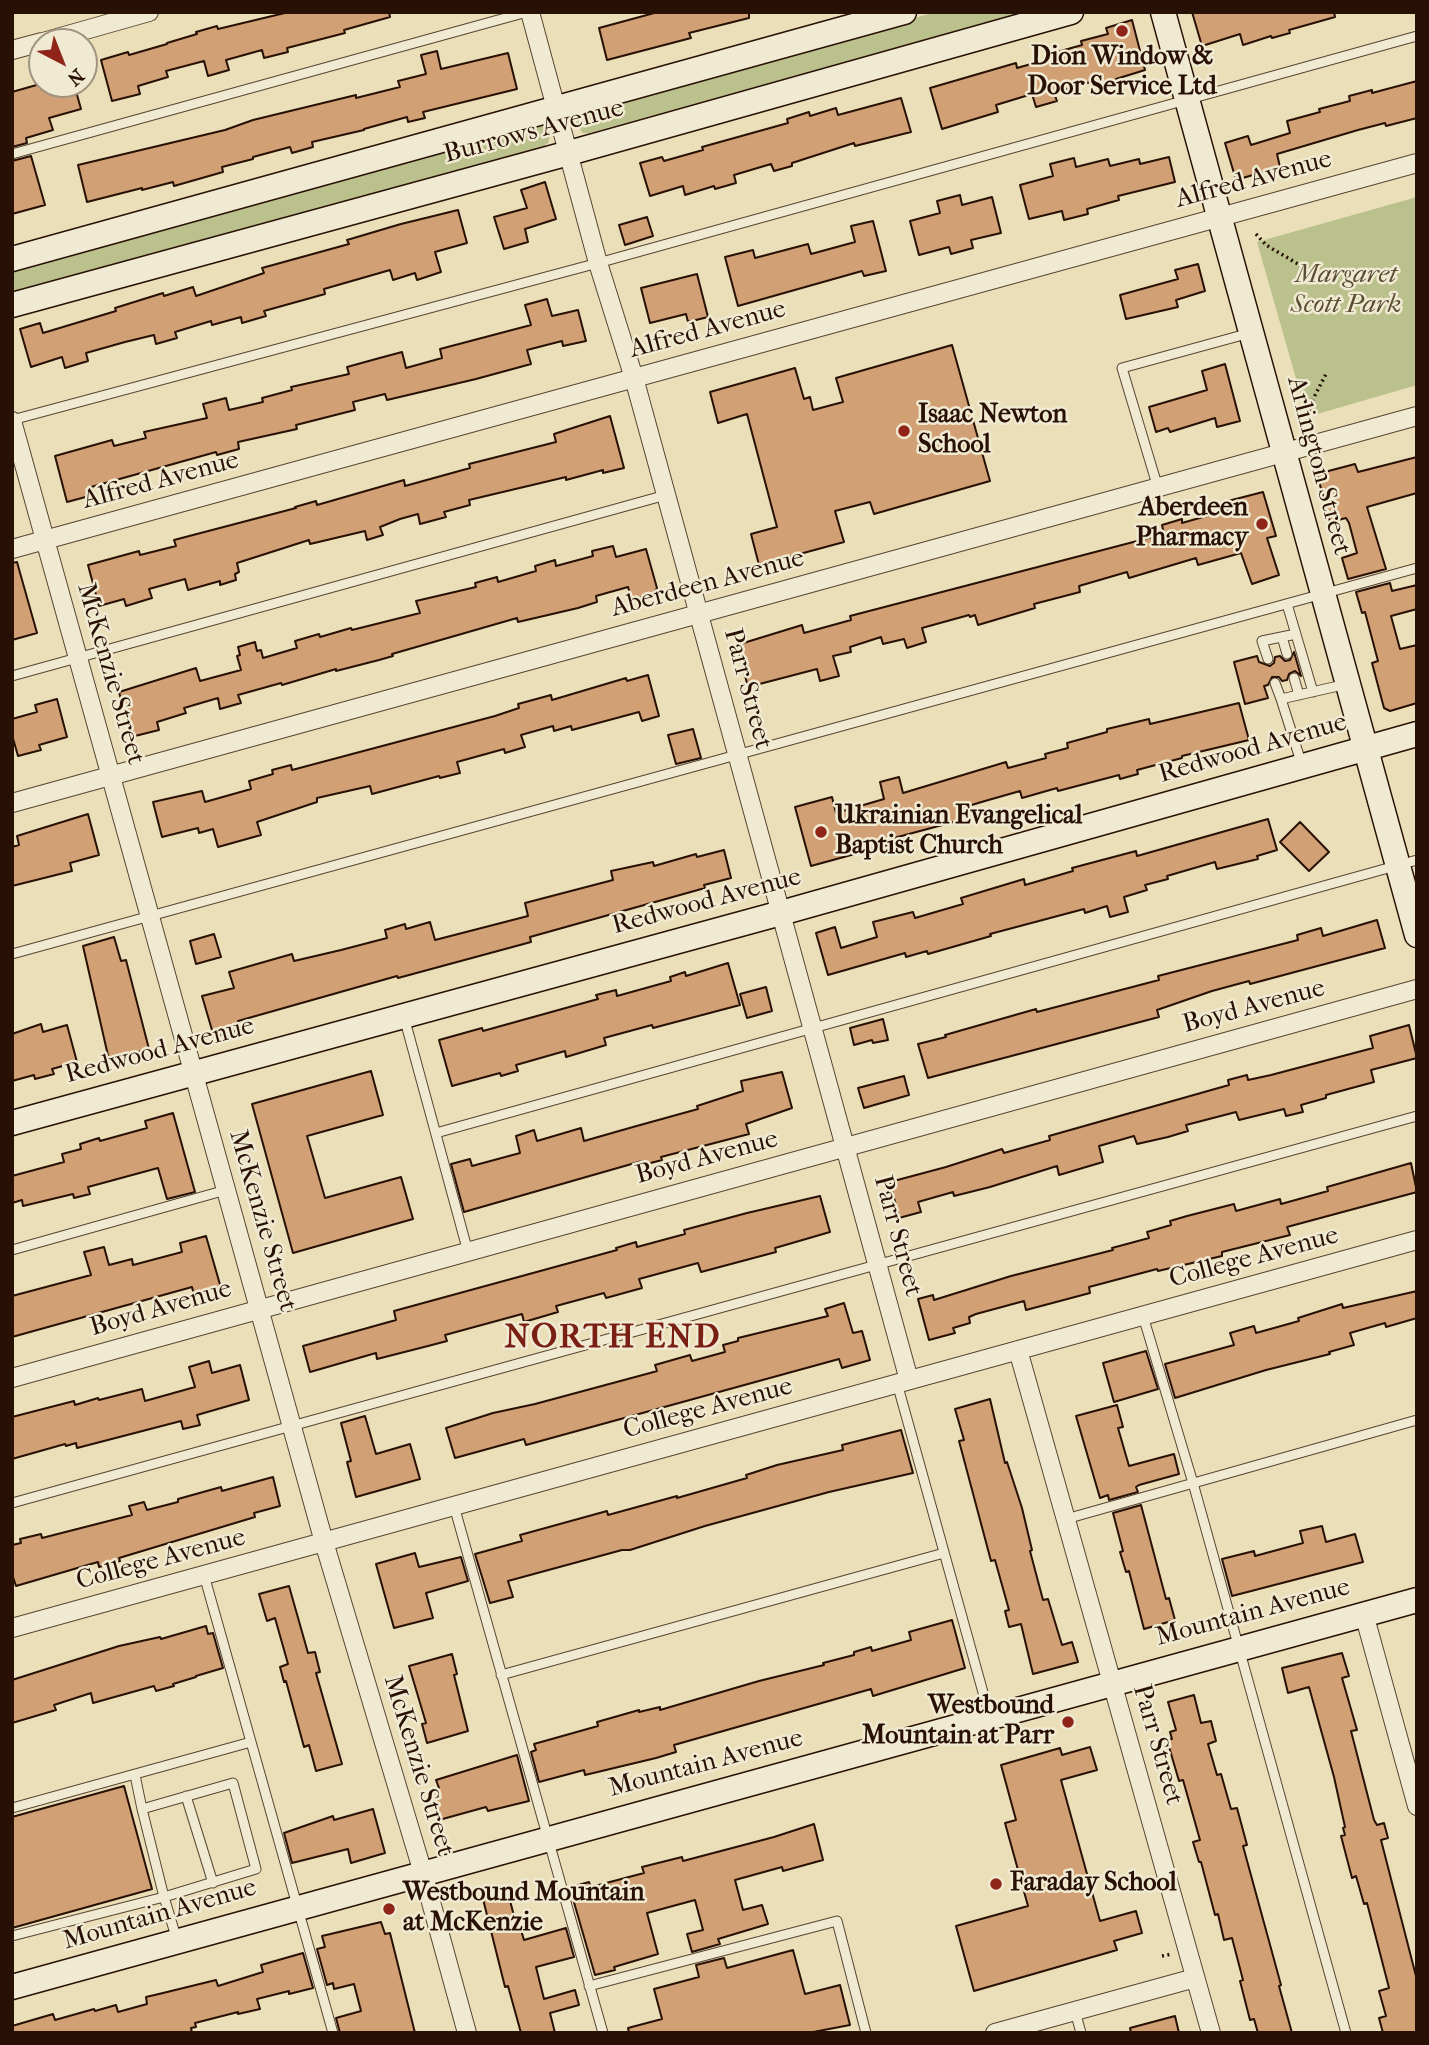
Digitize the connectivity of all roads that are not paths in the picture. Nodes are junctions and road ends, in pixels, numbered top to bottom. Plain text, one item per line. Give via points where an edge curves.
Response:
1 (149, 12) edge
2 (528, 12) edge
3 (904, 12) edge
4 (1071, 12) edge
5 (1163, 12) edge
6 (92, 28) edge
7 (1417, 36) edge
8 (1187, 99) junction
9 (556, 108) junction
10 (569, 153) junction
11 (12, 154) edge
12 (1417, 163) edge
13 (1219, 217) junction
14 (12, 259) edge
15 (598, 263) junction
16 (12, 305) edge
17 (1251, 333) junction
18 (634, 378) junction
19 (1417, 416) edge
20 (12, 421) edge
21 (1284, 453) junction
22 (1158, 488) junction
23 (666, 495) junction
24 (45, 540) junction
25 (12, 549) edge
26 (1417, 568) edge
27 (1322, 595) junction
28 (1287, 604) junction
29 (699, 614) junction
30 (1296, 634) junction
31 (1282, 637) junction
32 (1287, 654) dead end
33 (80, 657) junction
34 (1268, 659) dead end
35 (12, 676) edge
36 (1294, 678) dead end
37 (1275, 683) dead end
38 (1349, 684) junction
39 (1313, 692) junction
40 (1299, 695) junction
41 (1281, 699) junction
42 (1417, 734) edge
43 (1366, 748) junction
44 (737, 755) junction
45 (1303, 766) junction
46 (112, 775) junction
47 (12, 803) edge
48 (1407, 863) edge
49 (781, 913) junction
50 (151, 916) junction
51 (1417, 935) edge
52 (12, 954) edge
53 (1417, 989) edge
54 (404, 1015) junction
55 (813, 1028) junction
56 (193, 1072) junction
57 (1417, 1116) edge
58 (12, 1123) edge
59 (436, 1133) junction
60 (846, 1147) junction
61 (226, 1190) junction
62 (1417, 1240) edge
63 (12, 1250) edge
64 (468, 1252) junction
65 (878, 1264) junction
66 (260, 1309) junction
67 (1143, 1315) junction
68 (1018, 1350) junction
69 (12, 1378) edge
70 (903, 1382) junction
71 (1417, 1420) edge
72 (292, 1425) junction
73 (1193, 1483) junction
74 (12, 1503) edge
75 (454, 1506) junction
76 (1066, 1518) junction
77 (324, 1542) junction
78 (944, 1553) junction
79 (204, 1575) junction
80 (1417, 1600) edge
81 (1364, 1614) junction
82 (12, 1628) edge
83 (1238, 1648) junction
84 (501, 1675) junction
85 (1113, 1682) junction
86 (989, 1716) junction
87 (251, 1742) junction
88 (135, 1775) junction
89 (186, 1796) junction
90 (1417, 1806) edge
91 (12, 1808) edge
92 (142, 1808) junction
93 (546, 1839) junction
94 (422, 1873) junction
95 (213, 1883) junction
96 (164, 1897) junction
97 (299, 1908) junction
98 (12, 1936) edge
99 (177, 1941) junction
100 (1195, 1978) junction
101 (589, 1986) junction
102 (12, 1987) edge
103 (1075, 2011) junction
104 (333, 2033) edge
105 (467, 2033) edge
106 (603, 2033) edge
107 (866, 2033) edge
108 (995, 2033) edge
109 (1081, 2033) edge
110 (1211, 2033) edge
111 (1346, 2033) edge

1 - 6 street
2 - 9 street, Parr Street
2 - 11 lane
3 - 9 street, Burrows Avenue
4 - 10 street, Burrows Avenue
5 - 8 street, Arlington Street
7 - 8 lane
8 - 13 street, Arlington Street
8 - 15 lane
9 - 10 street, Parr Street
9 - 14 street, Burrows Avenue
10 - 15 street, Parr Street
10 - 16 street, Burrows Avenue
12 - 13 street, Alfred Avenue
13 - 17 street, Arlington Street
13 - 18 street, Alfred Avenue
15 - 18 street, Parr Street
15 - 20 lane
17 - 21 street, Arlington Street
17 - 22 lane via 1122,368
18 - 23 street, Parr Street
18 - 24 street, Alfred Avenue
19 - 21 street, Aberdeen Avenue
20 - 24 street, McKenzie Street
21 - 22 street, Aberdeen Avenue
21 - 27 street, Arlington Street
22 - 29 street, Aberdeen Avenue
23 - 29 street, Parr Street
23 - 33 lane
24 - 25 street, Alfred Avenue
24 - 33 street, McKenzie Street
26 - 27 lane
27 - 28 lane
27 - 38 street, Arlington Street
28 - 30 lane
28 - 44 lane
29 - 44 street, Parr Street
29 - 46 street, Aberdeen Avenue
30 - 31 lane
30 - 39 lane
31 - 32 lane
31 - 34 lane via 1262,641
33 - 35 lane
33 - 46 street, McKenzie Street
36 - 40 lane
37 - 41 lane
38 - 39 lane
38 - 43 street, Arlington Street
39 - 40 lane
40 - 41 lane
41 - 45 lane
42 - 43 street, Redwood Avenue
43 - 45 street, Redwood Avenue
43 - 48 street, Arlington Street
44 - 49 street, Parr Street
44 - 50 lane
45 - 49 street, Redwood Avenue
46 - 47 street, Aberdeen Avenue
46 - 50 street, McKenzie Street
48 - 51 street, Arlington Street
48 - 55 lane
49 - 54 street, Redwood Avenue
49 - 55 street, Parr Street
50 - 52 lane
50 - 56 street, McKenzie Street
53 - 60 street, Boyd Avenue
54 - 56 street, Redwood Avenue
54 - 59 lane
55 - 59 lane
55 - 60 street, Parr Street
56 - 58 street, Redwood Avenue
56 - 61 street, McKenzie Street
57 - 65 lane
59 - 64 lane
60 - 64 street, Boyd Avenue
60 - 65 street, Parr Street
61 - 63 lane
61 - 66 street, McKenzie Street
62 - 67 street, College Avenue
64 - 66 street, Boyd Avenue
65 - 70 street, Parr Street
65 - 72 lane
66 - 69 street, Boyd Avenue
66 - 72 street, McKenzie Street
67 - 68 street, College Avenue
67 - 73 lane
68 - 70 street, College Avenue
68 - 76 street, Parr Street
70 - 75 street, College Avenue
70 - 78 lane
71 - 73 lane
72 - 74 lane
72 - 77 street, McKenzie Street
73 - 76 lane
73 - 83 lane
75 - 77 street, College Avenue
75 - 84 lane
76 - 85 street, Parr Street
77 - 79 street, College Avenue
77 - 94 street, McKenzie Street
78 - 84 lane
78 - 86 lane
79 - 82 street, College Avenue
79 - 87 lane
80 - 81 street, Mountain Avenue
81 - 83 street, Mountain Avenue
81 - 90 street
83 - 85 street, Mountain Avenue
83 - 111 lane
84 - 93 lane
85 - 86 street, Mountain Avenue
85 - 100 street, Parr Street
86 - 93 street, Mountain Avenue
87 - 88 lane
87 - 97 lane
88 - 91 lane
88 - 92 lane
89 - 92 lane
89 - 95 lane
89 - 95 lane via 233,1783 256,1869
92 - 96 lane
93 - 94 street, Mountain Avenue
93 - 101 lane
94 - 97 street, Mountain Avenue
94 - 105 street, McKenzie Street
95 - 96 lane
96 - 98 lane
96 - 99 lane
97 - 99 street, Mountain Avenue
97 - 104 lane
99 - 102 street, Mountain Avenue
100 - 103 street
100 - 110 street, Parr Street
101 - 106 lane
101 - 107 lane via 837,1922
103 - 108 street
103 - 109 lane

